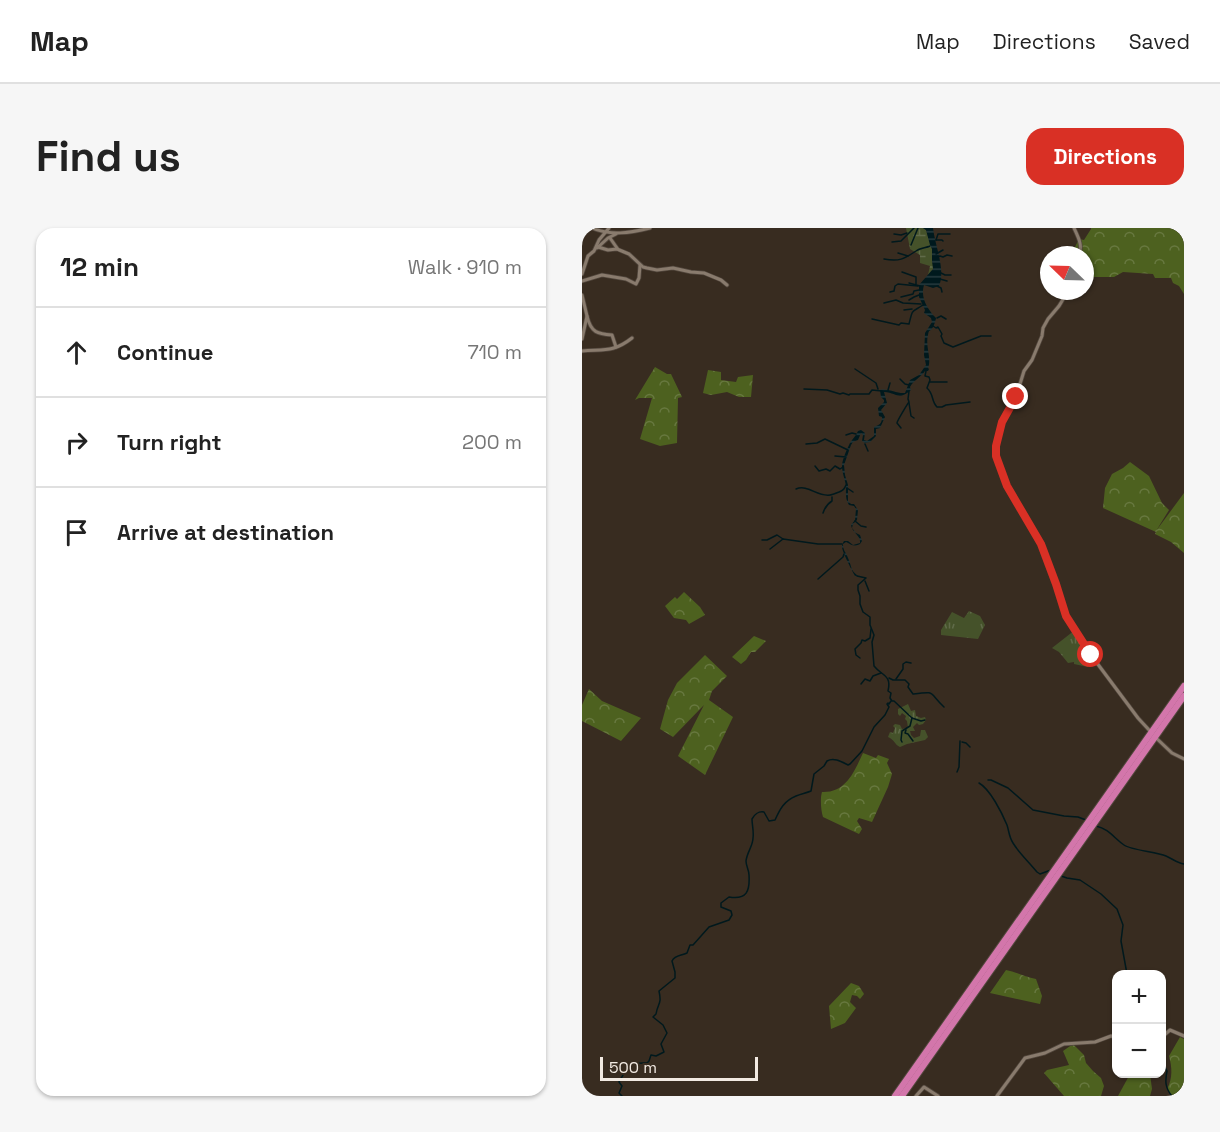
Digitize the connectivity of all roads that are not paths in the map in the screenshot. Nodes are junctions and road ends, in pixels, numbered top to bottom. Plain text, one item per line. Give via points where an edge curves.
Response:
1 (592, 228) edge
2 (609, 228) edge
3 (650, 228) edge
4 (1074, 228) edge
5 (621, 232) junction
6 (604, 233) junction
7 (609, 237) junction
8 (1080, 246) edge
9 (598, 247) junction
10 (617, 249) junction
11 (594, 250) junction
12 (582, 260) edge
13 (640, 265) junction
14 (584, 267) junction
15 (582, 274) edge
16 (582, 281) edge
17 (728, 285) dead end
18 (582, 295) edge
19 (1063, 300) edge
20 (587, 316) junction
21 (632, 338) dead end
22 (582, 339) edge
23 (616, 347) junction
24 (582, 351) edge
25 (1184, 686) edge
26 (1184, 696) edge
27 (1155, 737) junction
28 (1184, 759) edge
29 (1166, 1033) edge
30 (1112, 1036) edge
31 (1184, 1036) edge
32 (895, 1096) edge
33 (902, 1096) edge
34 (916, 1096) edge
35 (938, 1096) edge
36 (997, 1096) edge

1 - 6 street
2 - 6 street
3 - 5 street
4 - 8 street
5 - 6 street
5 - 7 street
6 - 11 street
7 - 9 street
7 - 10 street
9 - 10 street
9 - 11 street
10 - 13 street
11 - 14 street
12 - 14 street
13 - 16 street via 636,284 602,275
13 - 17 street via 704,273
14 - 15 street
18 - 20 street
19 - 27 street via 1043,328 1002,422 996,456 1007,486 1041,544 1066,616
20 - 22 street
20 - 23 street via 596,332 612,335
21 - 23 street
23 - 24 street
25 - 32 highway
26 - 27 highway
27 - 28 street
27 - 33 highway
29 - 31 street via 1170,1030
30 - 36 street via 1064,1044 1025,1058
34 - 35 street via 924,1087

